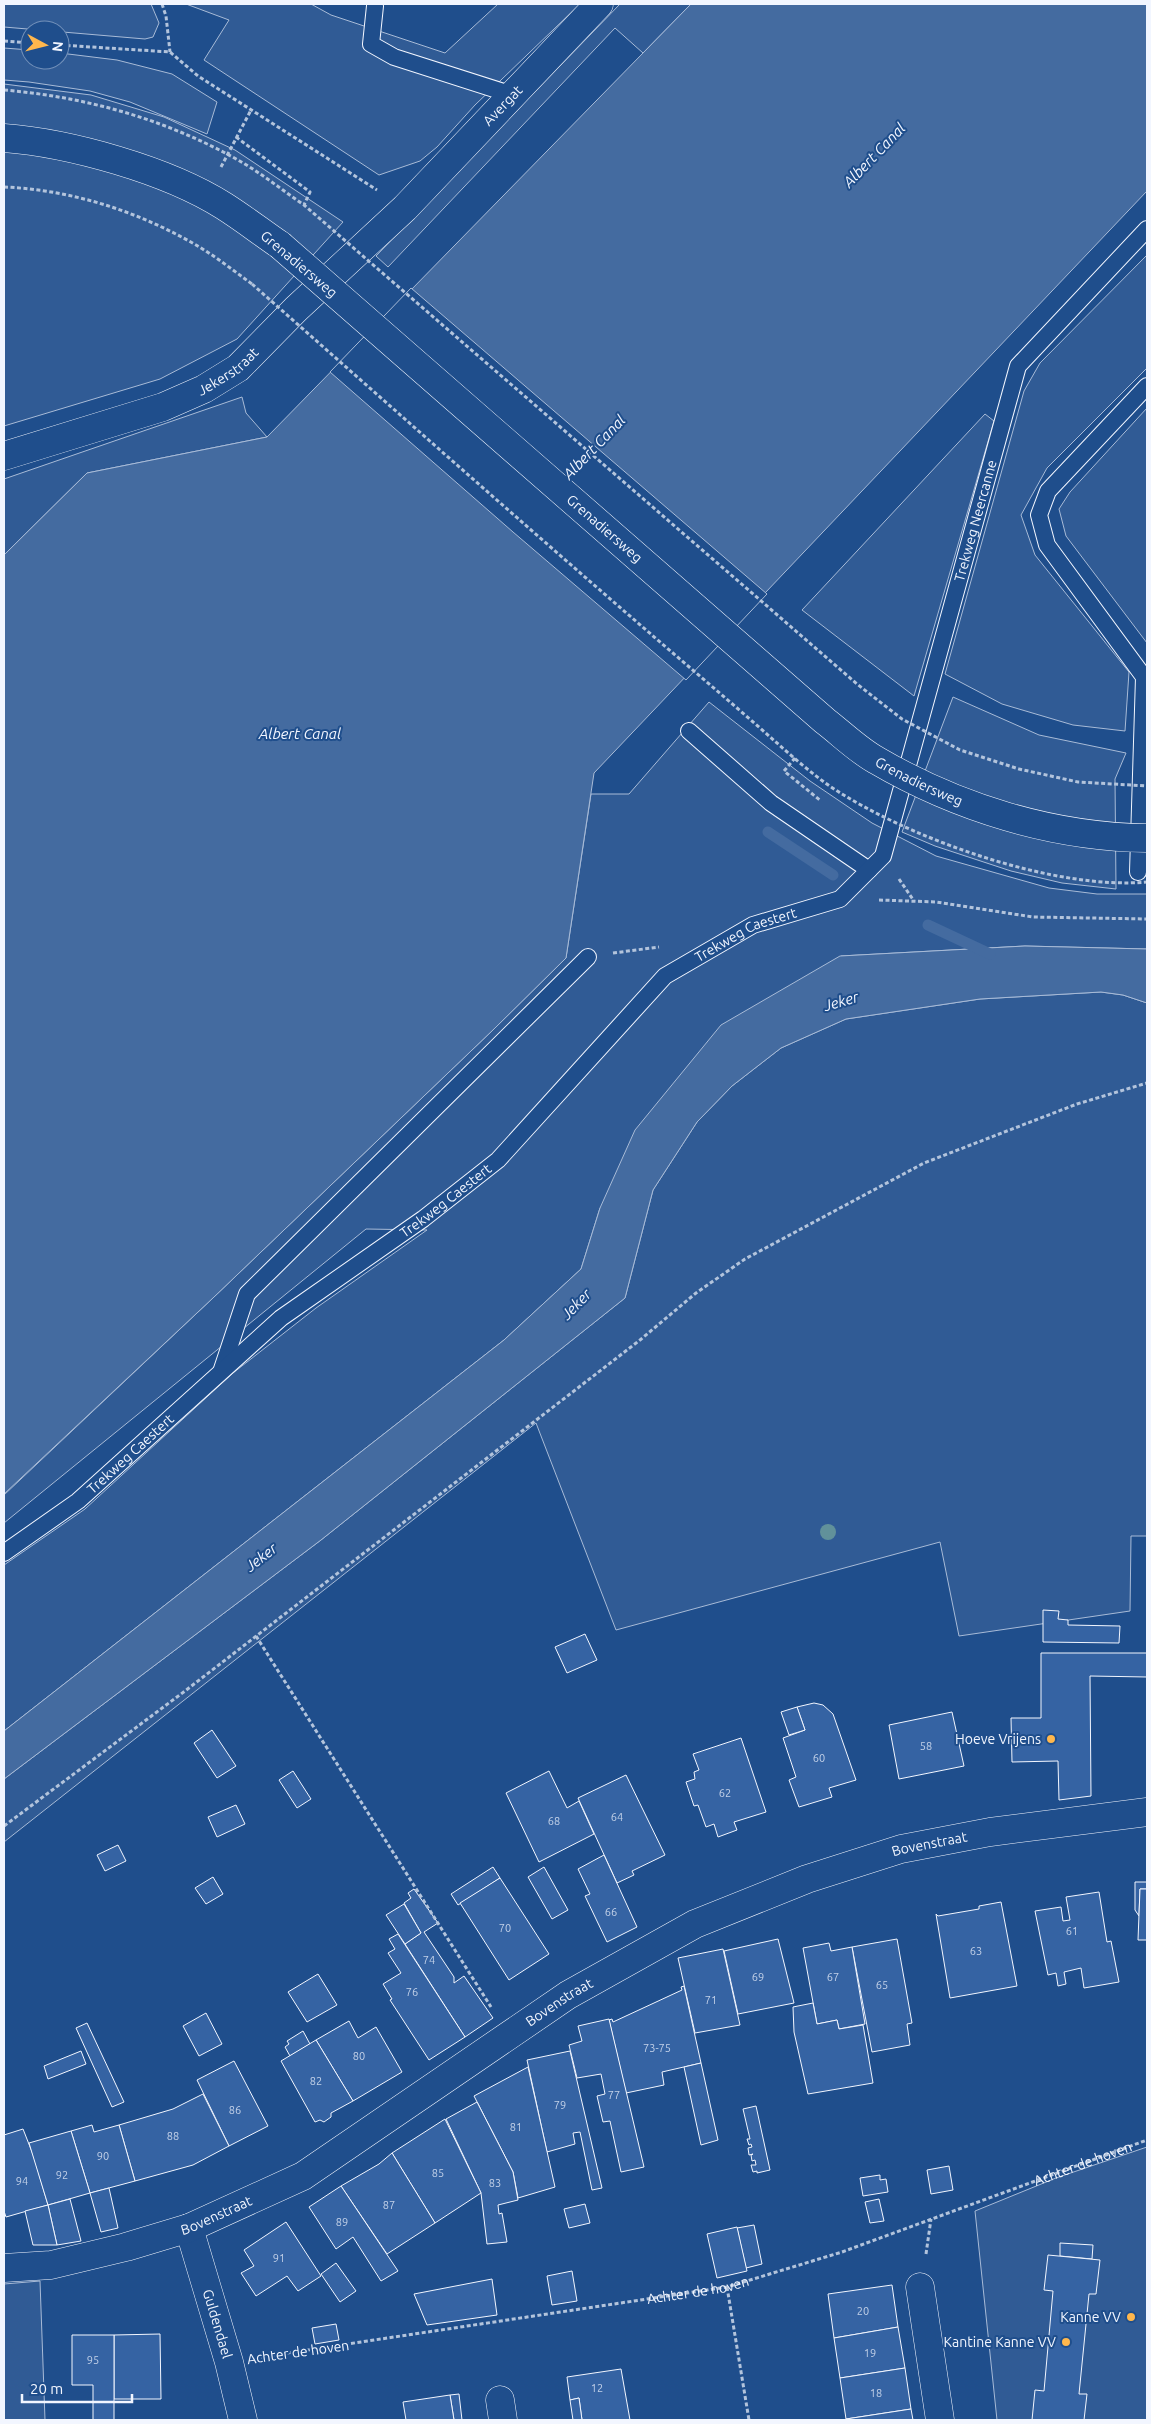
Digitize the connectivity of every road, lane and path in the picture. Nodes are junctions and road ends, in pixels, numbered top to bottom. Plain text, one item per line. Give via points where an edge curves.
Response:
1 (162, 4) edge
2 (600, 4) edge
3 (375, 6) dead end
4 (4, 41) edge
5 (20, 42) edge
6 (70, 46) edge
7 (170, 52) junction
8 (4, 90) edge
9 (513, 95) junction
10 (251, 110) junction
11 (236, 137) junction
12 (4, 138) edge
13 (219, 172) dead end
14 (4, 186) edge
15 (304, 205) junction
16 (405, 208) junction
17 (1147, 229) edge
18 (1147, 386) edge
19 (4, 456) edge
20 (688, 731) dead end
21 (784, 771) dead end
22 (1147, 786) edge
23 (1147, 838) edge
24 (883, 856) joint
25 (869, 870) junction
26 (1138, 872) dead end
27 (914, 902) dead end
28 (1147, 919) edge
29 (588, 957) dead end
30 (1147, 1084) edge
31 (222, 1369) junction
32 (4, 1553) edge
33 (256, 1636) junction
34 (1147, 1812) edge
35 (4, 1826) edge
36 (509, 2035) junction
37 (1147, 2140) edge
38 (189, 2228) junction
39 (4, 2268) edge
40 (728, 2287) junction
41 (920, 2287) dead end
42 (230, 2362) junction
43 (243, 2420) edge
44 (749, 2420) edge
45 (940, 2420) edge

1 - 7 path
2 - 9 street, Avergat
3 - 9 lane via 371,44 394,56
4 - 5 path
6 - 7 path
7 - 10 path via 198,76
8 - 15 path, bridge via 36,92 109,106 175,129 239,161
9 - 16 street, Avergat
10 - 11 path
10 - 16 path
11 - 13 path
11 - 15 path via 310,192
12 - 23 street, Grenadiersweg, bridge via 94,154 156,174 222,205 280,246 825,722 875,760 933,790 1001,816 1082,832
14 - 21 path, bridge via 84,198 139,216 197,245 252,284 795,758
15 - 22 path, bridge via 857,684 902,719 960,750 1019,769 1078,782
16 - 19 street, Jekerstraat via 230,373 204,389 163,407
17 - 24 lane, Trekweg Neercanne via 1018,366
18 - 26 lane via 1048,491 1039,515 1046,544 1144,676
20 - 25 lane via 771,803
24 - 25 lane, Trekweg Caestert
25 - 31 lane, Trekweg Caestert via 840,899 753,925 665,976 498,1160 423,1219 281,1318
27 - 28 path via 936,902 1033,917
29 - 31 lane via 247,1294
30 - 33 path via 1077,1104 924,1163 745,1259 696,1293 640,1340
31 - 32 lane, Trekweg Caestert via 78,1501
33 - 35 path
33 - 36 path
34 - 36 street, Bovenstraat via 990,1832 900,1849 807,1879 695,1924 568,1995
36 - 38 street, Bovenstraat via 303,2176
37 - 40 path, Achter de hoven via 842,2252
38 - 39 street, Bovenstraat via 51,2265
38 - 42 street, Guldendael
40 - 42 path, Achter de hoven
40 - 44 path
41 - 45 street
42 - 43 street, Guldendael

